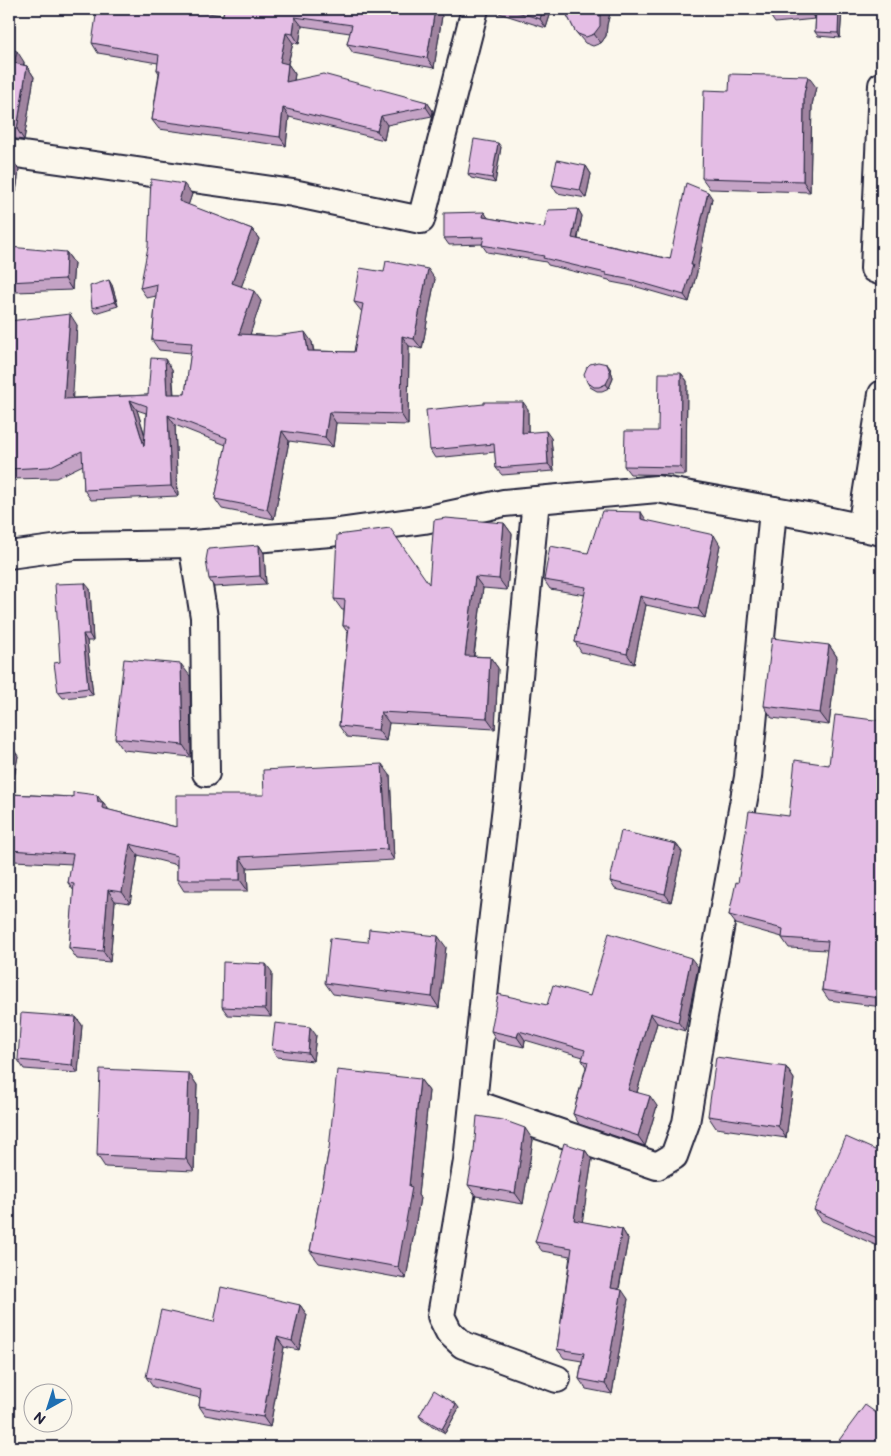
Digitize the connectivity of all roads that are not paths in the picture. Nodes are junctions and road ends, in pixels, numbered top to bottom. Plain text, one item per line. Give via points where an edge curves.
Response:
1 (474, 9) edge
2 (882, 85) edge
3 (9, 153) edge
4 (882, 272) edge
5 (882, 394) edge
6 (536, 500) junction
7 (773, 510) junction
8 (872, 530) edge
9 (192, 544) junction
10 (9, 555) edge
11 (206, 772) dead end
12 (473, 1103) junction
13 (557, 1379) dead end

1 - 3 street via 421,220 293,193
2 - 4 street via 874,270
5 - 8 street
6 - 7 street via 657,489
6 - 9 street via 331,533
6 - 12 street
7 - 8 street
7 - 12 street via 748,777 686,1123 674,1156 657,1166
9 - 10 street via 75,546
9 - 11 street via 204,617
12 - 13 street via 467,1161 441,1316 449,1332 463,1345

